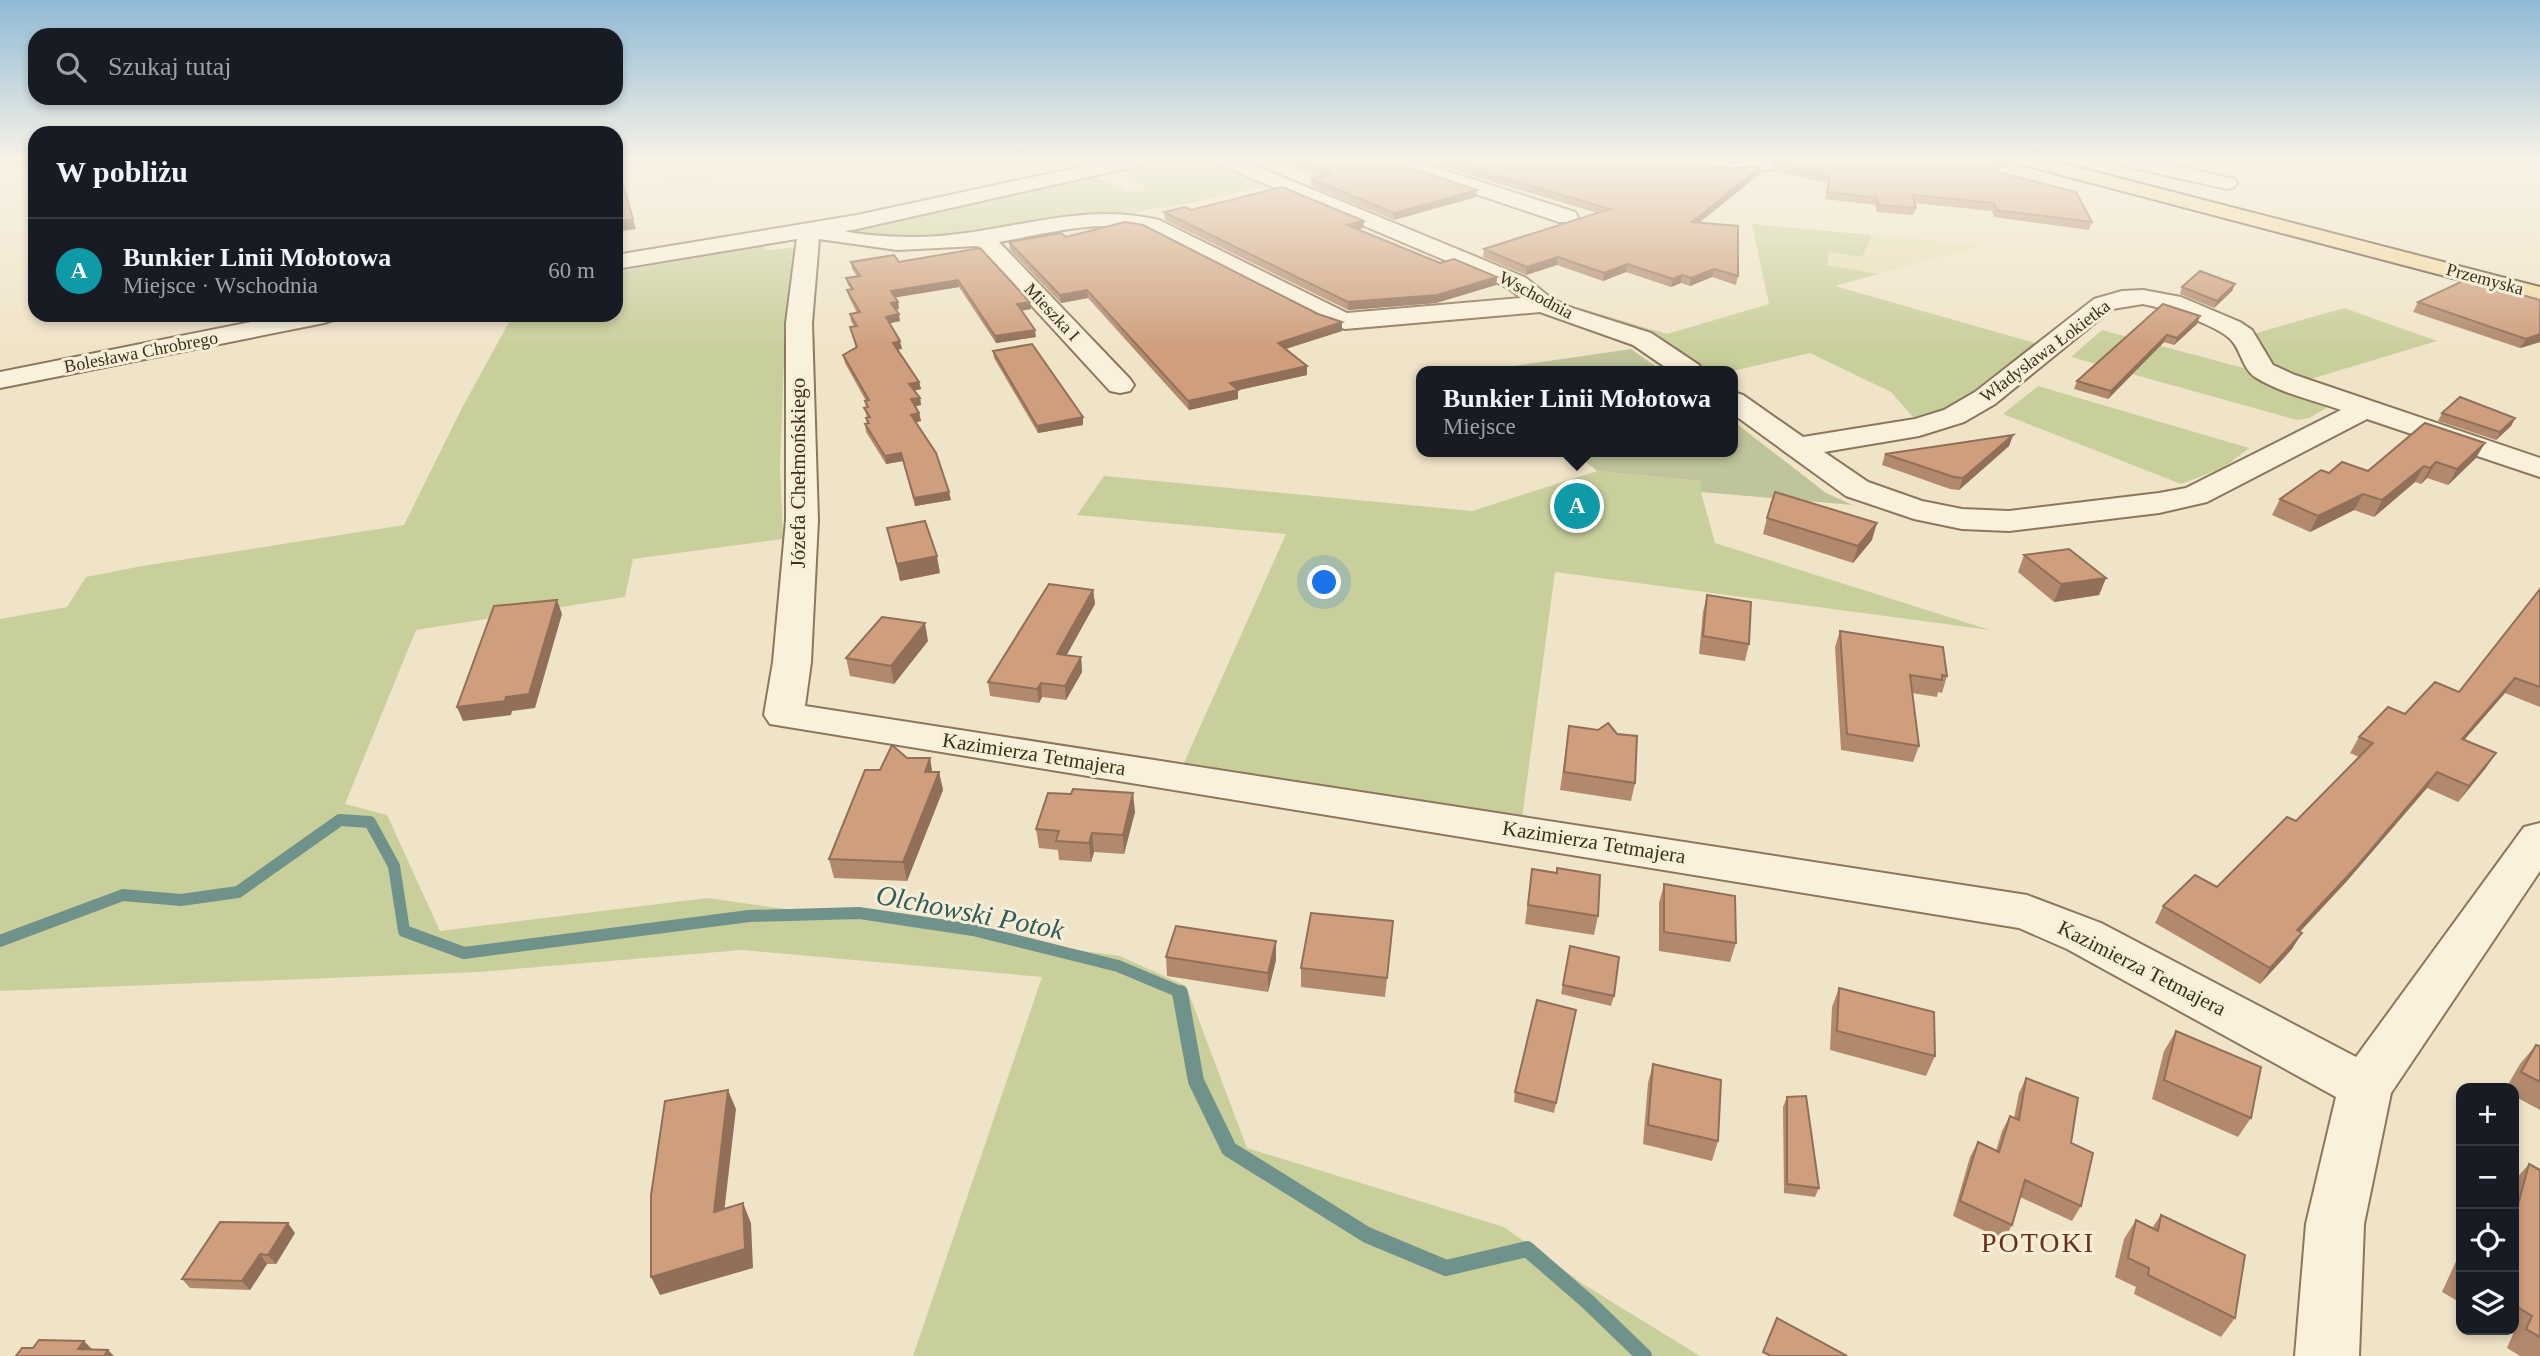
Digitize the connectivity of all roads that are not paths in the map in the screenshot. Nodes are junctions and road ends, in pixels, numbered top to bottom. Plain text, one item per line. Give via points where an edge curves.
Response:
1 (848, 222) edge
2 (1080, 222) edge
3 (1142, 222) edge
4 (1374, 222) edge
5 (2271, 222) edge
6 (809, 230) junction
7 (983, 239) junction
8 (623, 261) edge
9 (2540, 294) edge
10 (1543, 304) junction
11 (281, 322) edge
12 (1682, 366) edge
13 (0, 380) edge
14 (1120, 385) dead end
15 (1738, 405) edge
16 (2364, 409) junction
17 (1798, 447) junction
18 (2540, 468) edge
19 (783, 715) joint
20 (2540, 838) edge
21 (2365, 1087) junction
22 (2327, 1356) edge

1 - 6 street
2 - 7 street
3 - 10 street via 1345,321
4 - 10 street, Wschodnia via 1495,273
5 - 9 main road, Przemyska
6 - 7 street via 877,243 933,245
6 - 8 street
6 - 19 street, Józefa Chełmońskiego via 799,323 802,520 792,662
7 - 14 street, Mieszka I
10 - 12 street, Wschodnia via 1642,339
11 - 13 street, Bolesława Chrobrego
15 - 17 street
16 - 17 street via 2196,495 2009,521 1962,519 1857,489
16 - 17 street, Władysława Łokietka via 2262,370 2244,336 2231,327 2172,302 2122,298 2103,304 1985,398 1954,416 1919,427
16 - 18 street, Władysława Łokietka
19 - 21 street, Kazimierza Tetmajera via 2027,912 2104,946
20 - 21 street
21 - 22 street via 2335,1224

